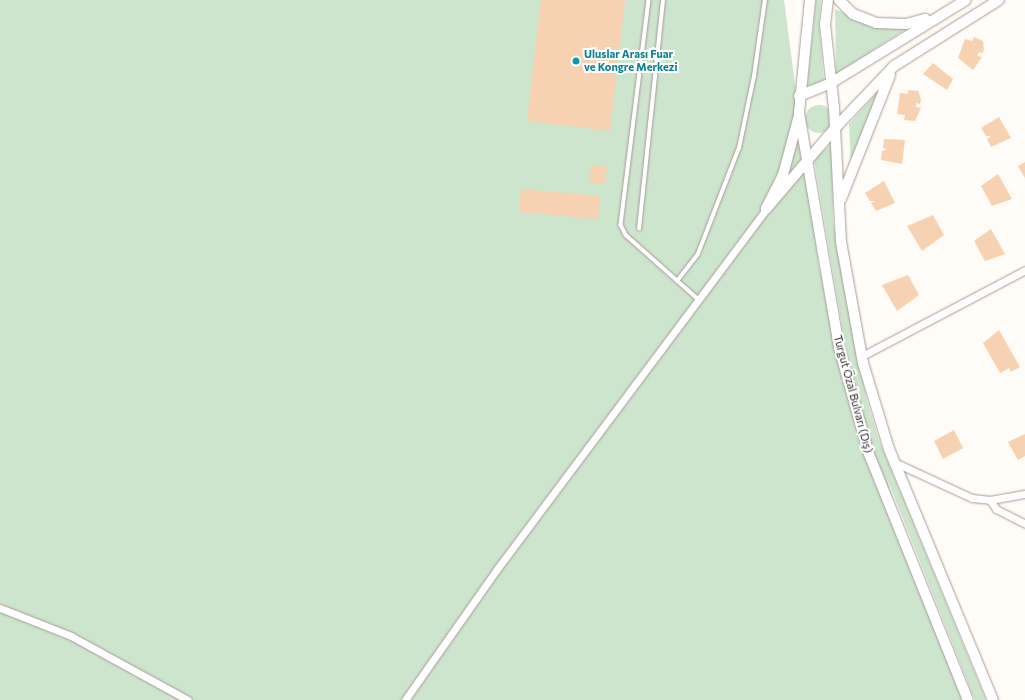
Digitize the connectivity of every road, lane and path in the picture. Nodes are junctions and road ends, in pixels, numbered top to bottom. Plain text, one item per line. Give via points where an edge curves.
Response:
1 (649, 0) edge
2 (663, 0) edge
3 (765, 0) edge
4 (810, 0) edge
5 (828, 0) edge
6 (839, 0) edge
7 (966, 0) edge
8 (999, 0) edge
9 (939, 15) junction
10 (894, 66) junction
11 (831, 83) junction
12 (799, 96) junction
13 (799, 113) junction
14 (836, 127) junction
15 (807, 160) junction
16 (840, 201) junction
17 (766, 209) junction
18 (638, 229) dead end
19 (1025, 270) edge
20 (677, 281) junction
21 (698, 299) junction
22 (862, 356) junction
23 (894, 462) junction
24 (1025, 494) edge
25 (990, 500) junction
26 (1025, 524) edge
27 (0, 608) edge
28 (188, 700) edge
29 (405, 700) edge
30 (968, 700) edge
31 (992, 700) edge

1 - 20 lane via 621,225 626,235
2 - 18 lane
3 - 20 lane via 754,76 739,148 698,254
4 - 12 main road, Turgut Özal Bulvarı (Dış)
5 - 11 main road, Turgut Özal Bulvarı (Dış) via 825,24
6 - 9 main road via 853,14 876,23 906,24
7 - 9 main road
8 - 10 main road
9 - 11 main road
10 - 14 main road
10 - 16 main road
11 - 12 main road
11 - 14 main road, Turgut Özal Bulvarı (Dış)
12 - 13 main road, Turgut Özal Bulvarı (Dış)
13 - 15 main road, Turgut Özal Bulvarı (Dış)
13 - 17 main road via 784,176
14 - 15 main road
14 - 16 main road, Turgut Özal Bulvarı (Dış)
15 - 17 main road
15 - 30 main road, Turgut Özal Bulvarı (Dış) via 838,348 852,399 869,454
16 - 22 main road, Turgut Özal Bulvarı (Dış) via 841,242
17 - 21 street
19 - 22 street
20 - 21 lane
21 - 29 street via 496,569
22 - 23 main road, Turgut Özal Bulvarı (Dış)
23 - 25 street via 946,488 972,498
23 - 31 main road, Turgut Özal Bulvarı (Dış)
24 - 25 street
25 - 26 street via 996,509
27 - 28 street via 71,636

